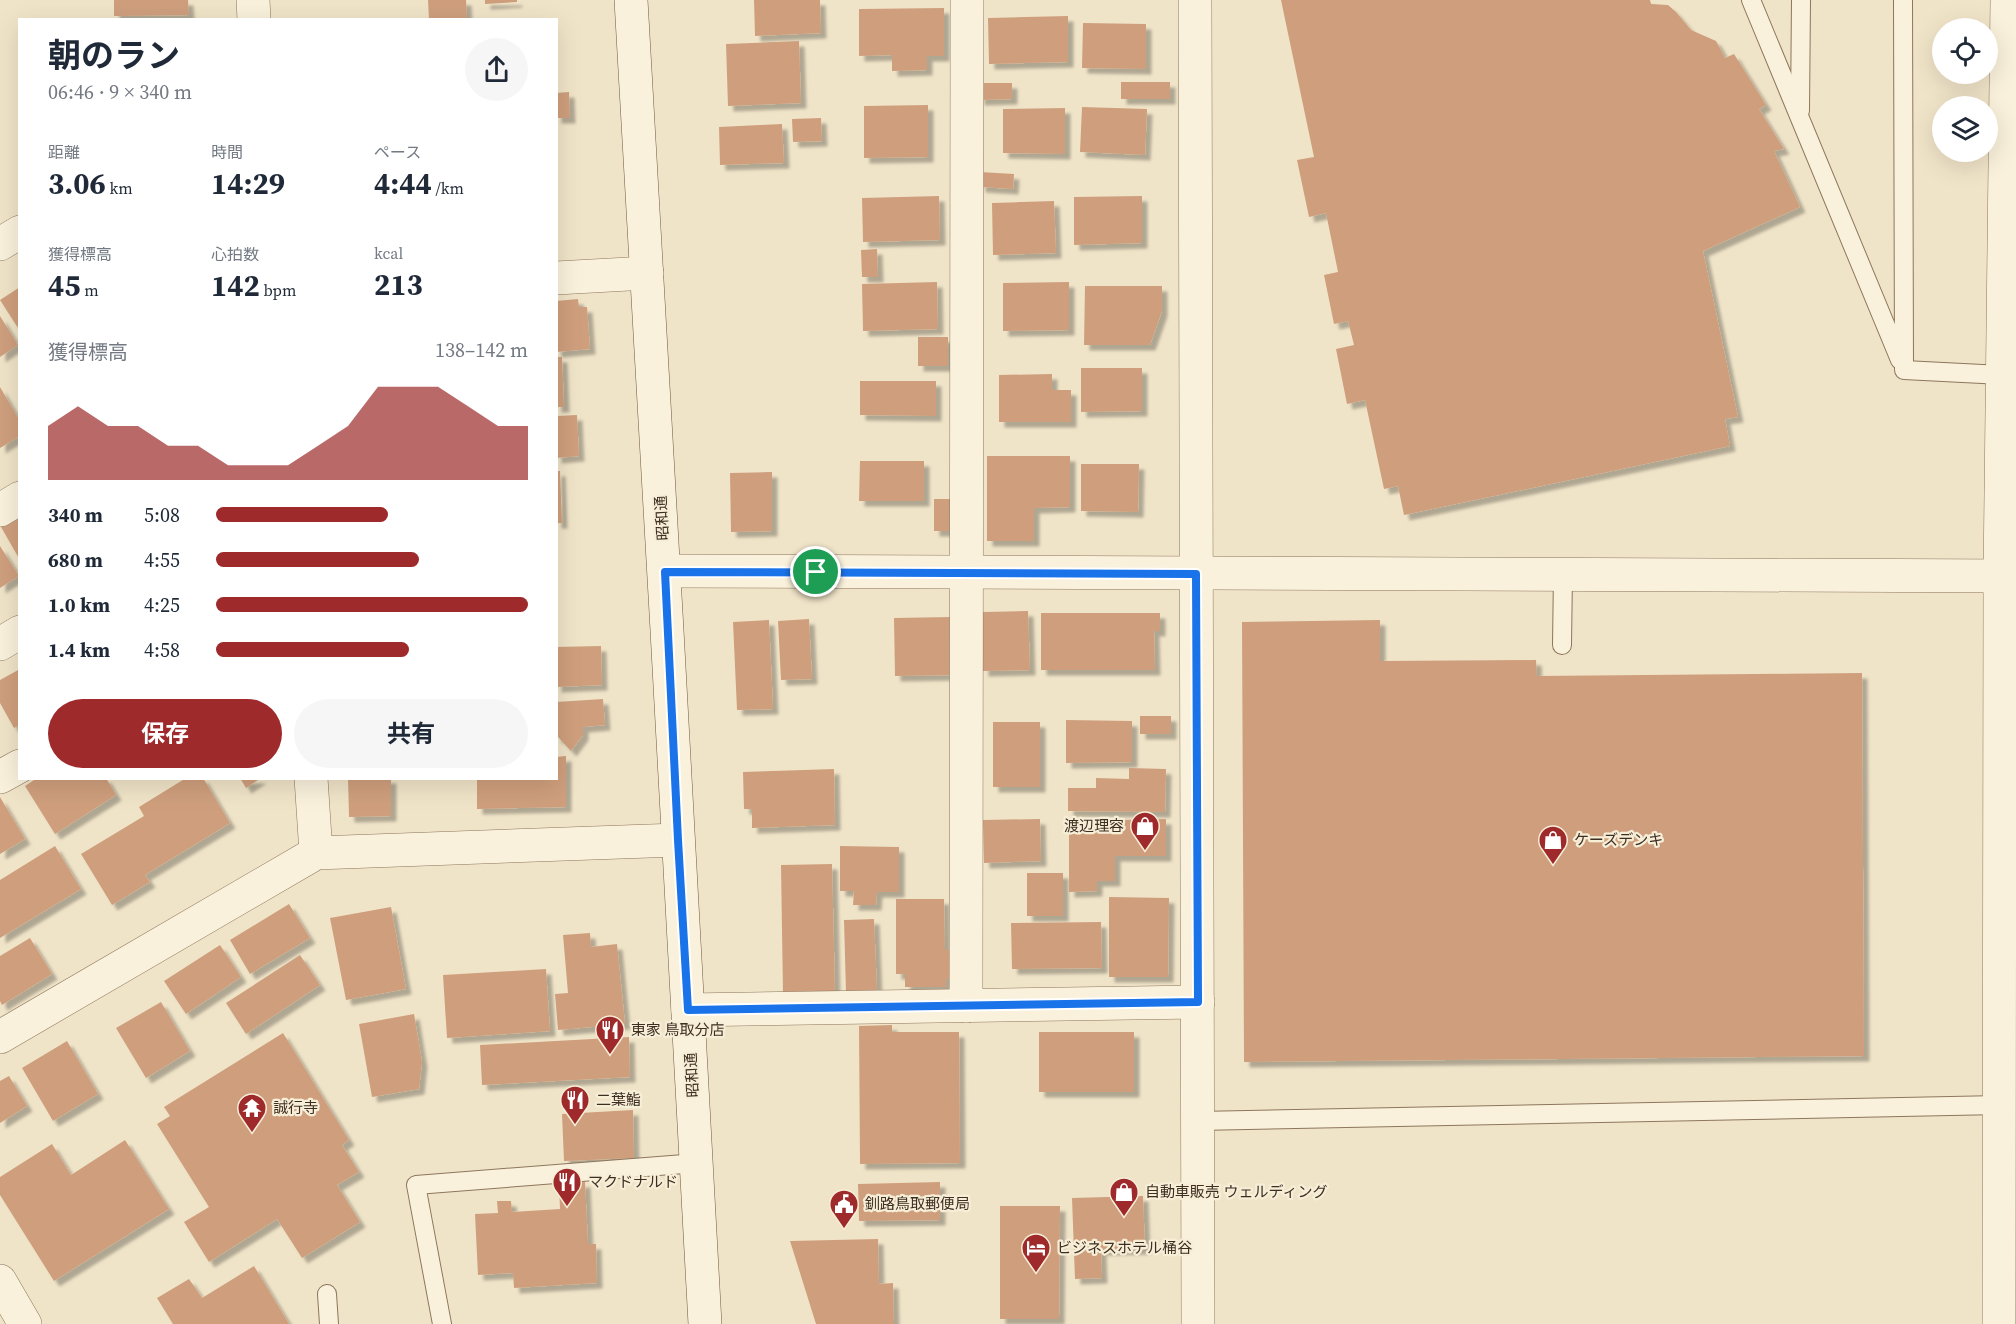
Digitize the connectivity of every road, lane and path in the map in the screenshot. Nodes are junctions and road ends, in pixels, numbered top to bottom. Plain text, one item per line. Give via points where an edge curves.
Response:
1 (253, 0) edge
2 (631, 0) edge
3 (967, 0) edge
4 (1195, 0) edge
5 (1751, 0) edge
6 (1801, 0) edge
7 (1903, 0) edge
8 (2007, 0) edge
9 (254, 18) edge
10 (1800, 119) junction
11 (18, 233) edge
12 (0, 244) edge
13 (647, 273) junction
14 (558, 278) edge
15 (1904, 370) junction
16 (2001, 375) junction
17 (18, 499) edge
18 (0, 510) edge
19 (665, 572) junction
20 (967, 573) junction
21 (1563, 573) junction
22 (1196, 574) junction
23 (2008, 576) edge
24 (18, 633) edge
25 (0, 644) edge
26 (1562, 645) dead end
27 (18, 767) edge
28 (0, 777) edge
29 (311, 780) edge
30 (678, 840) junction
31 (2008, 844) edge
32 (316, 853) junction
33 (1198, 1002) junction
34 (966, 1006) junction
35 (688, 1010) junction
36 (0, 1037) edge
37 (2000, 1105) junction
38 (1198, 1121) junction
39 (697, 1163) junction
40 (2008, 1163) edge
41 (0, 1281) edge
42 (327, 1294) dead end
43 (25, 1324) edge
44 (330, 1324) edge
45 (442, 1324) edge
46 (705, 1324) edge
47 (1198, 1324) edge
48 (1999, 1324) edge

1 - 9 street
2 - 13 street, 昭和通
3 - 20 street
4 - 22 street
5 - 10 lane
6 - 10 lane
7 - 15 lane
8 - 16 street
10 - 15 lane
11 - 12 street
13 - 14 street
13 - 19 street, 昭和通
15 - 16 lane
16 - 23 street
17 - 18 street
19 - 20 street
19 - 30 street, 昭和通
20 - 22 street
20 - 34 street
21 - 22 street
21 - 23 street
21 - 26 lane
22 - 33 street
23 - 31 street
24 - 25 street
27 - 28 street
29 - 32 street
30 - 32 street
30 - 35 street, 昭和通
31 - 37 street
32 - 36 street
33 - 34 street
33 - 38 street
34 - 35 street
35 - 39 street, 昭和通
37 - 38 lane
37 - 40 street
38 - 47 street
39 - 45 lane via 416,1185
39 - 46 street, 昭和通
40 - 48 street
41 - 43 street
42 - 44 lane

